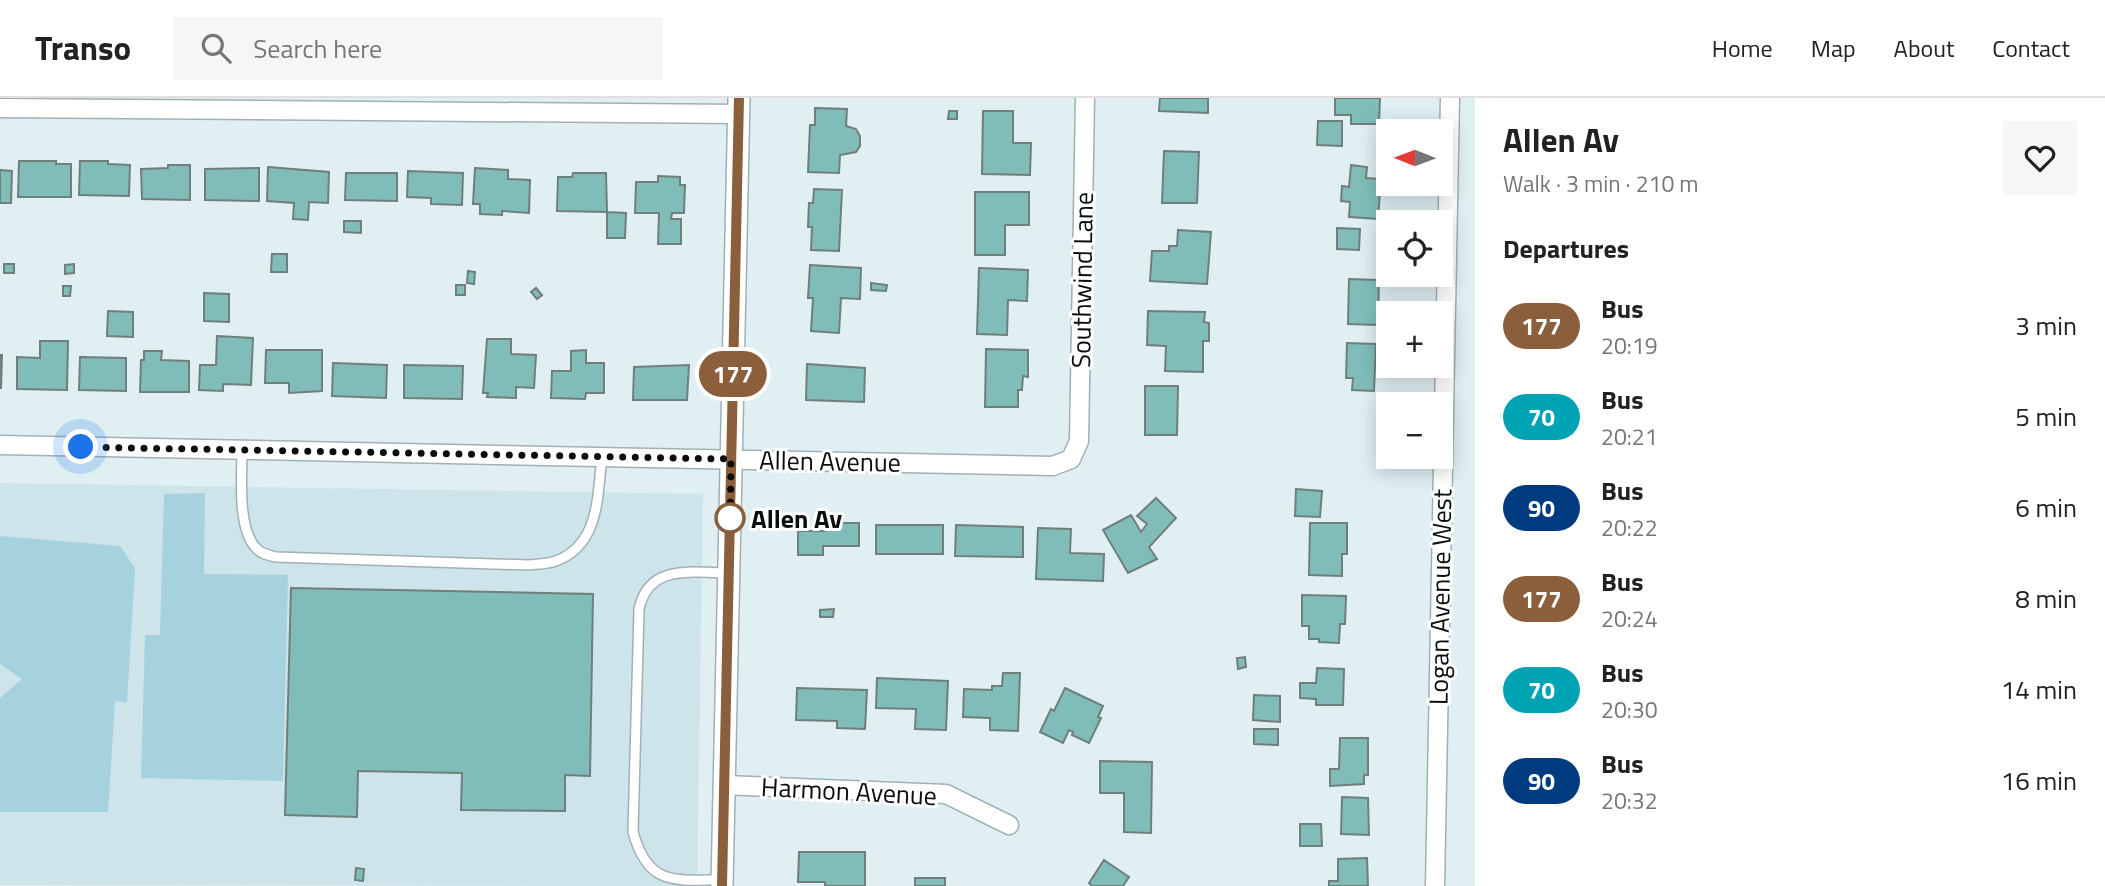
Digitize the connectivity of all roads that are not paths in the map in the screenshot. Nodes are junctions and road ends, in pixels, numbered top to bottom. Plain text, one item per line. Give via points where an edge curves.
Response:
1 (1085, 98) edge
2 (1450, 98) edge
3 (739, 106) edge
4 (0, 108) edge
5 (0, 445) edge
6 (242, 450) junction
7 (603, 457) junction
8 (731, 459) junction
9 (1071, 460) joint
10 (729, 573) junction
11 (724, 785) junction
12 (1009, 825) dead end
13 (722, 883) edge
14 (1435, 886) edge

1 - 9 street, Southwind Lane via 1079,441
2 - 14 street, Logan Avenue West
3 - 4 street
3 - 8 street
5 - 6 street, Allen Avenue
6 - 7 street, Allen Avenue
6 - 7 lane via 247,534 261,553 289,558 528,565 555,561 579,548 590,531
7 - 8 street, Allen Avenue
8 - 9 street, Allen Avenue via 1053,466
8 - 10 street
10 - 11 street
10 - 13 lane via 672,573 658,578 642,596 633,832 638,850 656,873 667,879
11 - 12 street, Harmon Avenue via 946,794
11 - 13 street

